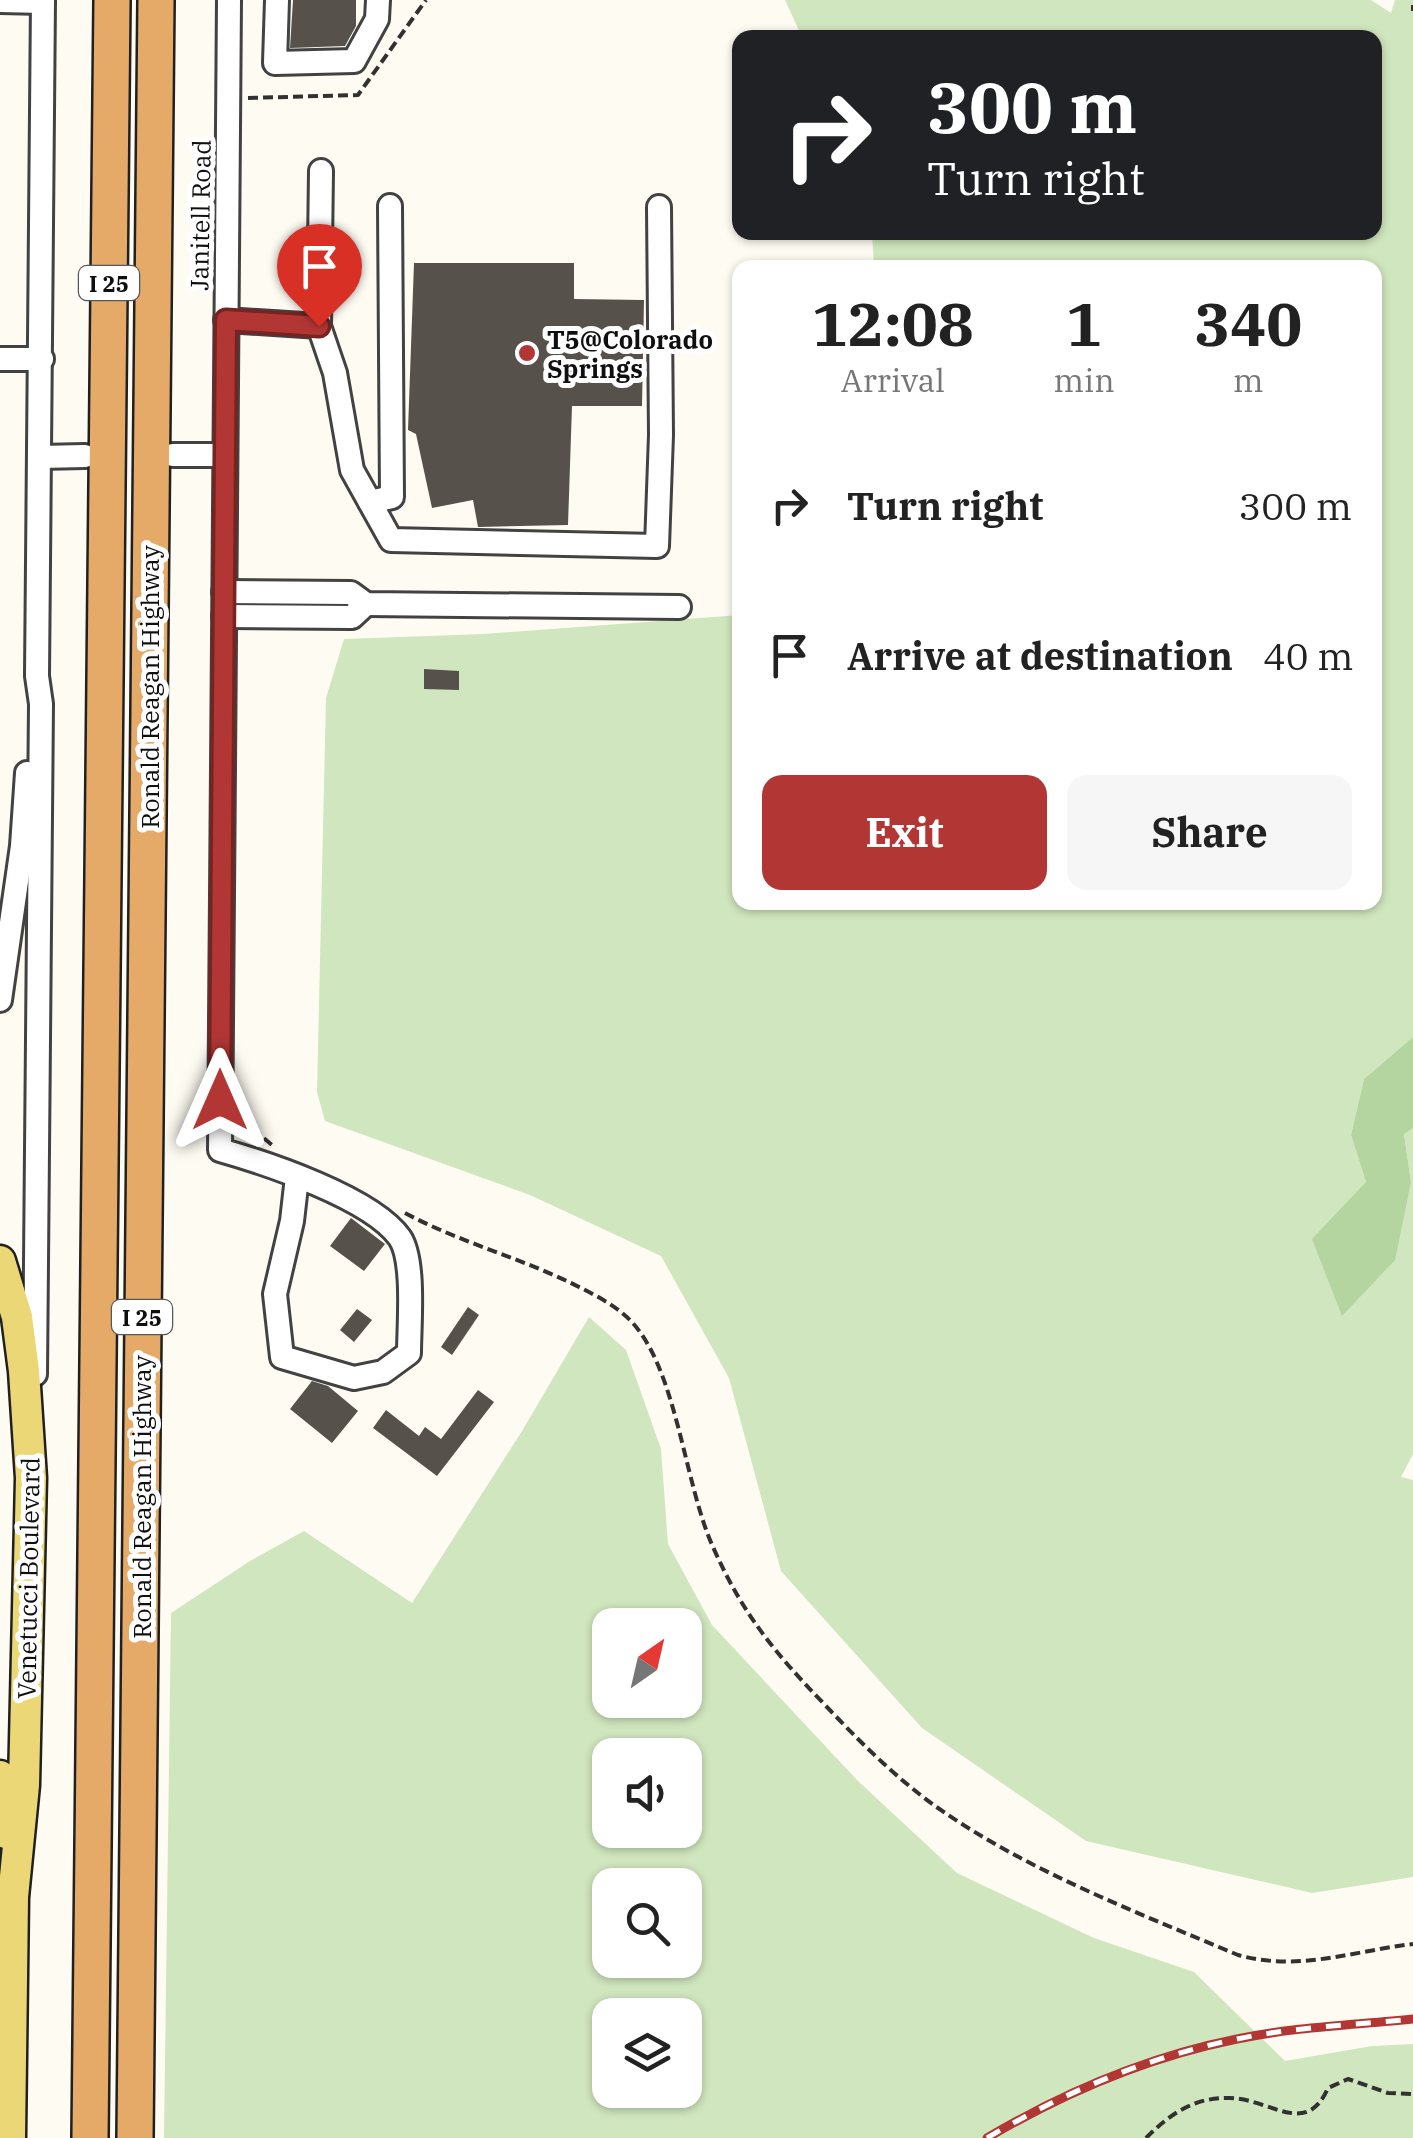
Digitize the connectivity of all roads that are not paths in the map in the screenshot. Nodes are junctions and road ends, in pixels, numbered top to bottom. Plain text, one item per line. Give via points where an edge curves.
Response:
1 (112, 0) edge
2 (156, 0) edge
3 (229, 0) edge
4 (277, 0) edge
5 (378, 0) edge
6 (0, 1) edge
7 (43, 1) edge
8 (321, 171) dead end
9 (390, 206) dead end
10 (659, 207) dead end
11 (226, 320) junction
12 (319, 326) junction
13 (0, 359) edge
14 (42, 359) junction
15 (173, 455) dead end
16 (225, 455) junction
17 (40, 456) junction
18 (85, 456) dead end
19 (370, 502) junction
20 (224, 592) junction
21 (366, 604) junction
22 (679, 607) dead end
23 (224, 616) junction
24 (37, 676) junction
25 (0, 1000) edge
26 (297, 1177) junction
27 (0, 1261) edge
28 (31, 1478) junction
29 (0, 1776) edge
30 (13, 1897) junction
31 (10, 2138) edge
32 (90, 2138) edge
33 (135, 2138) edge

1 - 32 highway, Ronald Reagan Highway / I 25
2 - 33 highway, Ronald Reagan Highway / I 25
3 - 11 street, Janitell Road
4 - 5 street via 275,63 354,60 377,19
6 - 7 street
7 - 14 street
8 - 12 street
9 - 19 street via 392,497
10 - 19 street via 657,546 391,540
11 - 12 street
11 - 16 street, Janitell Road
12 - 19 street via 352,470
13 - 14 street
14 - 17 street
15 - 16 street
16 - 20 street, Janitell Road
17 - 18 street
17 - 24 street
20 - 21 street via 351,594
20 - 23 street, Janitell Road
21 - 22 street
21 - 23 street via 352,617
23 - 26 street, Janitell Road via 220,1150
24 - 25 street
24 - 28 street via 40,1019
26 - 26 street via 372,1214 400,1238 408,1262 409,1354 382,1372 354,1378 282,1358 275,1294
27 - 28 main road, Venetucci Boulevard via 20,1335
28 - 30 main road, Venetucci Boulevard via 24,1784
29 - 30 main road, Venetucci Boulevard
30 - 31 main road, Venetucci Boulevard

